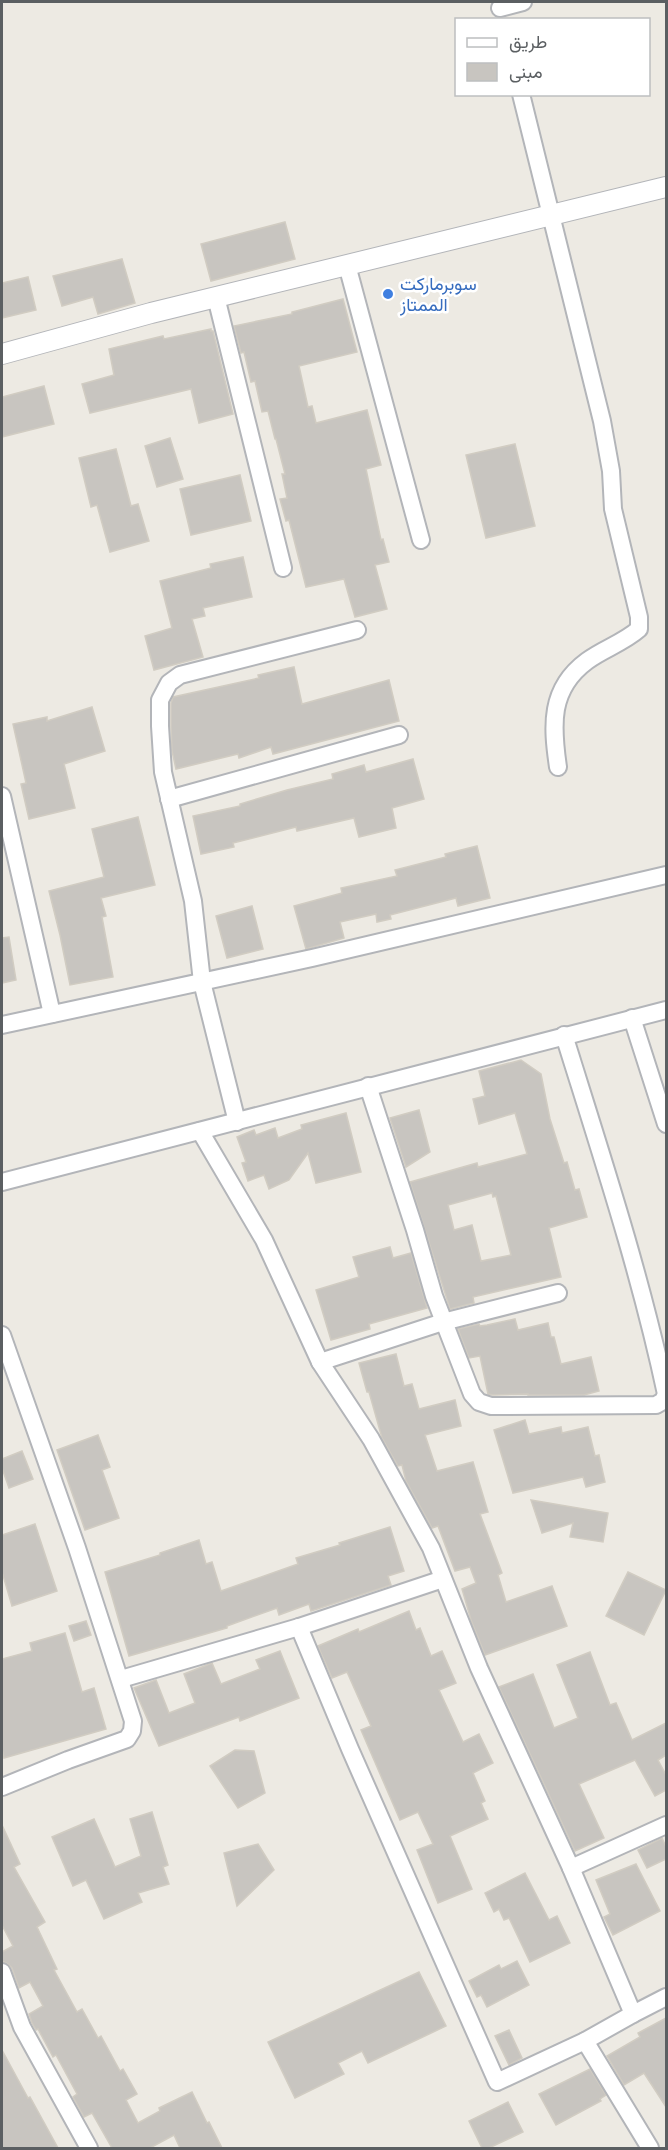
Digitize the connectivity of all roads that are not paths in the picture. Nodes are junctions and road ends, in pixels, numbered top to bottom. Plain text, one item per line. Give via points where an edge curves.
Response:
1 (523, 2) edge
2 (500, 10) edge
3 (522, 96) edge
4 (666, 187) edge
5 (552, 217) junction
6 (347, 265) junction
7 (216, 297) junction
8 (2, 354) edge
9 (421, 540) dead end
10 (283, 568) dead end
11 (357, 630) dead end
12 (399, 735) dead end
13 (558, 767) dead end
14 (2, 796) edge
15 (169, 799) junction
16 (666, 875) edge
17 (202, 982) junction
18 (666, 1010) edge
19 (52, 1014) junction
20 (632, 1017) junction
21 (2, 1025) edge
22 (564, 1035) junction
23 (368, 1086) junction
24 (237, 1122) junction
25 (666, 1124) edge
26 (200, 1131) junction
27 (2, 1182) edge
28 (558, 1293) dead end
29 (442, 1322) junction
30 (2, 1335) edge
31 (320, 1362) junction
32 (444, 1579) junction
33 (299, 1627) junction
34 (121, 1679) junction
35 (2, 1787) edge
36 (666, 1825) edge
37 (571, 1868) junction
38 (2, 1972) edge
39 (666, 1997) edge
40 (633, 2014) junction
41 (585, 2041) junction
42 (89, 2148) edge
43 (650, 2148) edge

1 - 2 street
3 - 5 street
4 - 5 street
5 - 6 street
5 - 13 street via 604,430 613,509 639,617 639,629 630,638 587,661 568,678 555,714
6 - 7 street
6 - 9 street
7 - 8 street
7 - 10 street
11 - 15 street via 196,670 169,683 160,700 160,726
12 - 15 street
14 - 19 street
15 - 17 street via 193,901
16 - 17 street
17 - 19 street
17 - 24 street
18 - 20 street
19 - 21 street
20 - 22 street
20 - 25 street
22 - 23 street
22 - 29 street via 614,1193 666,1394 656,1405 491,1406 479,1402 472,1394
23 - 24 street
23 - 29 street
24 - 26 street
26 - 27 street
26 - 31 street via 264,1240
28 - 29 street
29 - 31 street
30 - 34 street
31 - 32 street via 371,1439
32 - 33 street
32 - 37 street via 478,1668
33 - 34 street
33 - 41 street via 497,2082
34 - 35 street via 133,1721 127,1738
36 - 37 street
37 - 40 street
38 - 42 street via 22,2027
39 - 40 street
40 - 41 street
41 - 43 street

